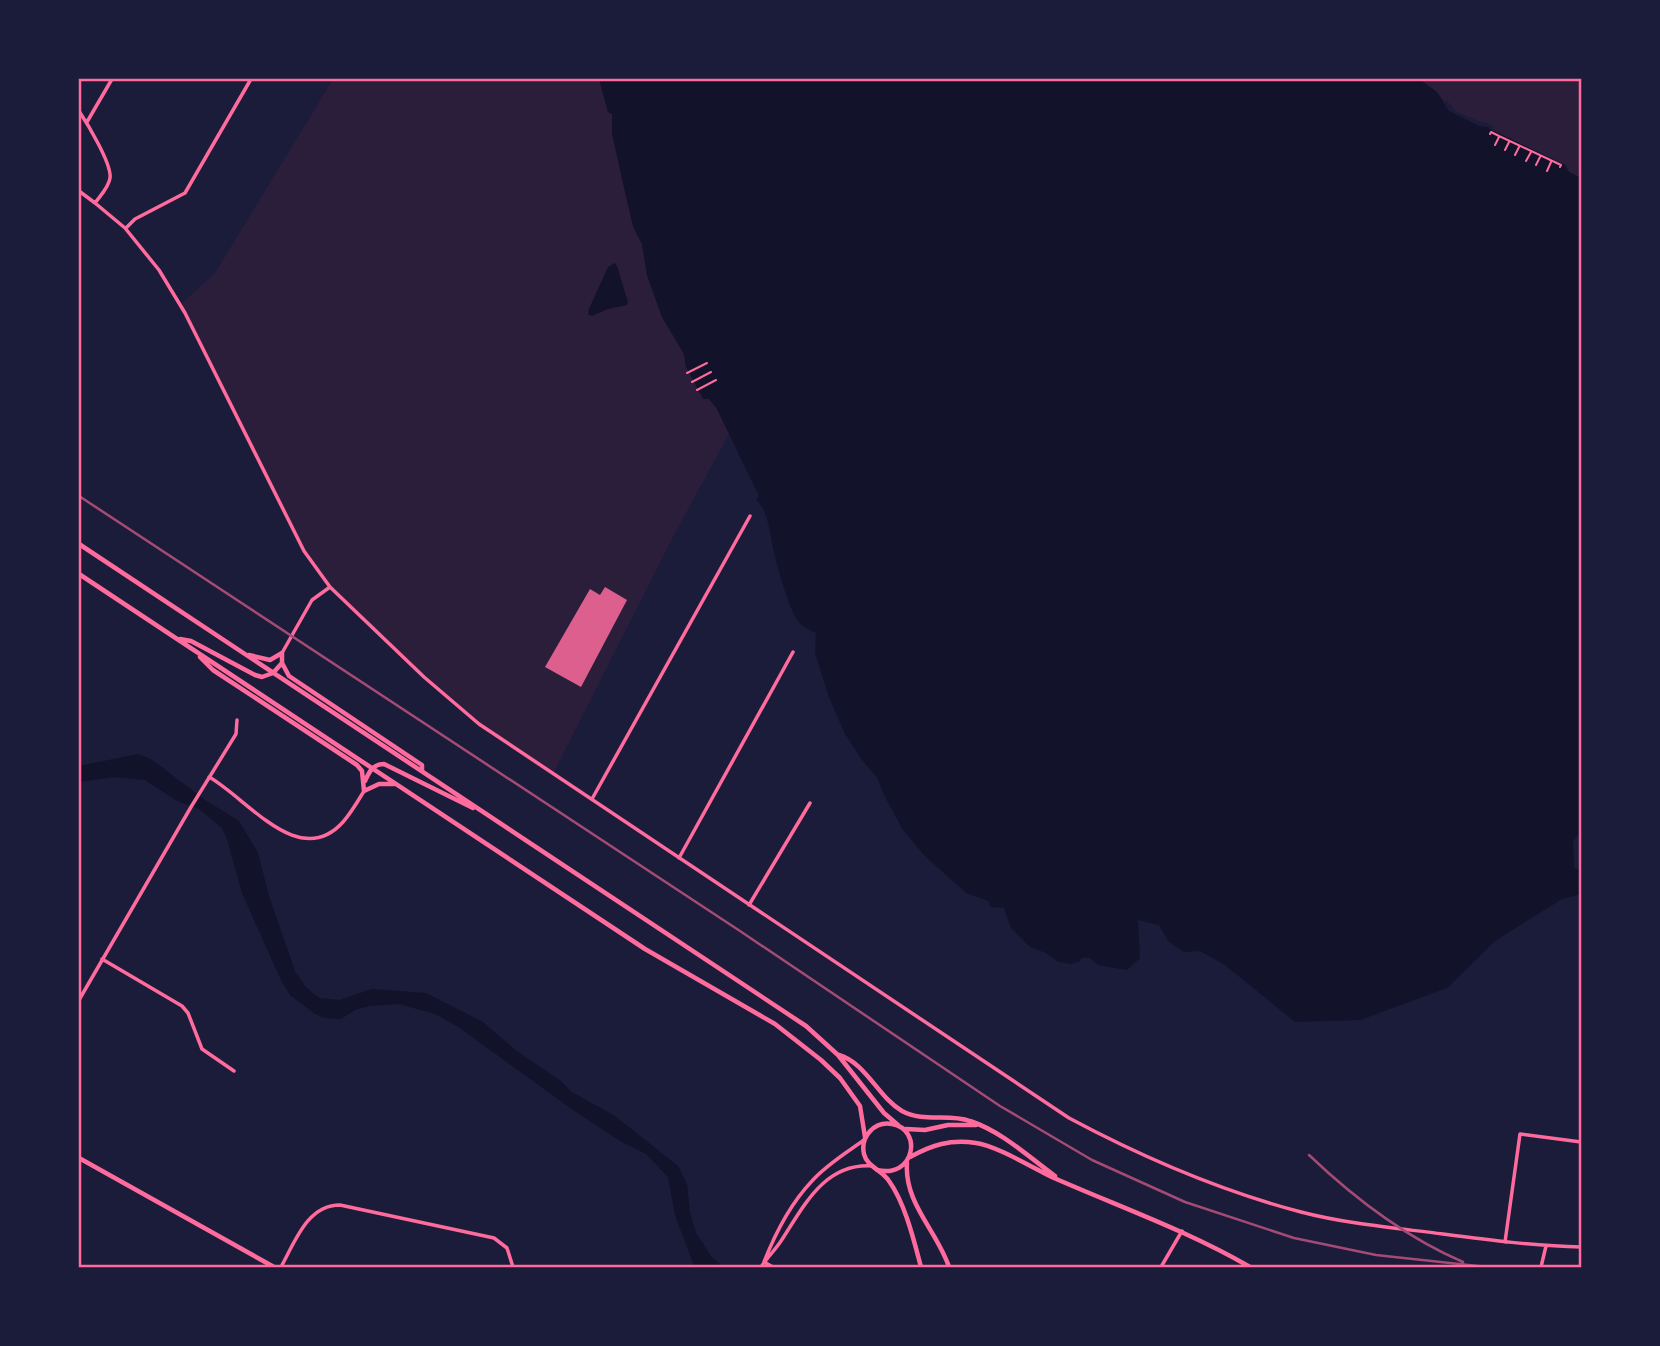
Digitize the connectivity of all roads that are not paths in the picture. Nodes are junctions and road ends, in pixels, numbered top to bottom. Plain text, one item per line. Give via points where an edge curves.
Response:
1 (111, 79) edge
2 (251, 79) edge
3 (79, 111) edge
4 (87, 122) junction
5 (79, 191) edge
6 (95, 203) junction
7 (125, 228) junction
8 (750, 516) dead end
9 (79, 544) edge
10 (79, 574) edge
11 (330, 587) junction
12 (176, 638) junction
13 (193, 650) junction
14 (242, 652) junction
15 (793, 652) dead end
16 (282, 653) junction
17 (282, 663) junction
18 (273, 673) junction
19 (237, 720) dead end
20 (372, 768) junction
21 (422, 771) junction
22 (209, 777) junction
23 (365, 782) junction
24 (395, 784) junction
25 (364, 791) junction
26 (591, 799) junction
27 (810, 803) dead end
28 (483, 813) junction
29 (678, 858) junction
30 (750, 905) junction
31 (103, 959) junction
32 (79, 1000) edge
33 (838, 1055) junction
34 (234, 1071) dead end
35 (977, 1125) junction
36 (900, 1127) junction
37 (865, 1139) junction
38 (1581, 1142) edge
39 (79, 1158) edge
40 (908, 1159) junction
41 (875, 1168) junction
42 (1065, 1183) junction
43 (1182, 1231) junction
44 (1505, 1242) junction
45 (1546, 1246) junction
46 (1581, 1247) edge
47 (764, 1262) junction
48 (274, 1267) edge
49 (281, 1267) edge
50 (513, 1267) edge
51 (761, 1267) edge
52 (773, 1267) edge
53 (921, 1267) edge
54 (949, 1267) edge
55 (1161, 1267) edge
56 (1250, 1267) edge
57 (1541, 1267) edge

1 - 4 street
2 - 7 street via 185,193
3 - 4 street
4 - 6 street via 110,179
5 - 6 street
6 - 7 street
7 - 11 street via 159,270 185,314 295,533
8 - 26 street
9 - 14 main road
10 - 12 main road
11 - 16 street via 312,600
11 - 26 street via 479,724
12 - 13 main road
12 - 18 main road via 191,641 255,675
13 - 20 main road
13 - 23 main road via 213,670 357,765
14 - 16 main road via 266,660
14 - 18 main road
15 - 29 street
16 - 17 main road
17 - 18 main road
17 - 21 main road via 293,679 422,765
18 - 21 main road
19 - 22 street via 236,734
20 - 23 main road
20 - 24 main road
20 - 28 main road via 392,766
21 - 28 main road
22 - 25 street via 279,830 300,838 320,837 336,829
22 - 31 street
23 - 25 main road
24 - 25 main road via 379,784
24 - 37 main road via 645,949 800,1042 851,1092 860,1106
26 - 29 street
27 - 30 street
28 - 33 main road via 792,1016
29 - 30 street
30 - 44 street via 1069,1118 1116,1143 1231,1190 1303,1213
31 - 32 street
31 - 34 street via 182,1006 202,1049
33 - 35 main road via 849,1058 902,1111
33 - 36 main road
35 - 36 main road via 917,1131
35 - 42 main road via 999,1135
36 - 37 main road via 876,1126
36 - 40 main road via 911,1141
37 - 41 main road via 865,1156
37 - 47 street via 810,1182
38 - 44 street via 1520,1134
39 - 48 main road
40 - 41 main road via 893,1171
40 - 42 main road via 948,1141 979,1143
40 - 54 main road via 910,1193
41 - 47 street via 848,1167 825,1182
41 - 53 main road via 889,1181 905,1215
42 - 43 main road
43 - 55 street
43 - 56 main road
44 - 45 street
45 - 46 street
45 - 57 street
47 - 51 street
47 - 52 street
49 - 50 street via 312,1215 340,1205 494,1238 507,1248

